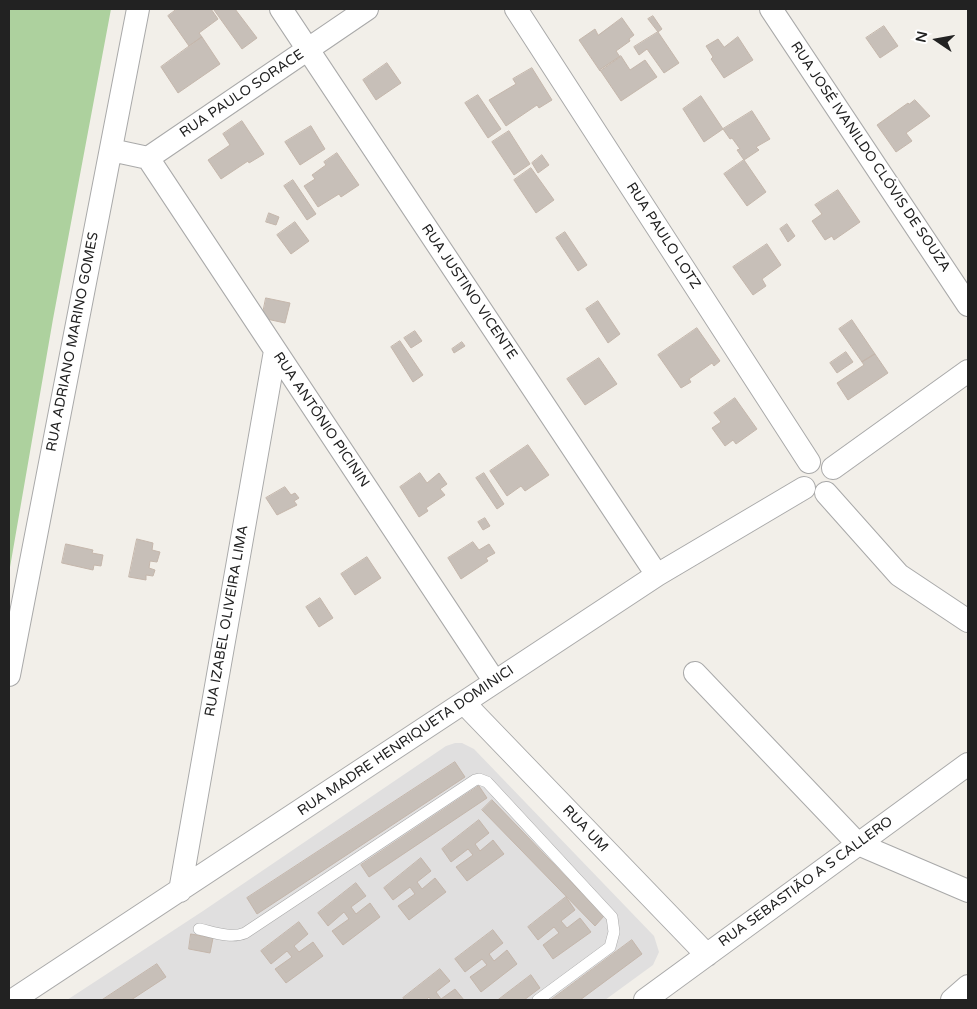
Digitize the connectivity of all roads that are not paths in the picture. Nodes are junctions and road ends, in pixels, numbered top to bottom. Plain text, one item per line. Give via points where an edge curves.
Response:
1 (138, 9) edge
2 (281, 9) edge
3 (367, 9) edge
4 (516, 9) edge
5 (771, 9) edge
6 (308, 48) junction
7 (111, 150) junction
8 (148, 158) junction
9 (968, 305) edge
10 (275, 350) junction
11 (968, 371) edge
12 (809, 462) junction
13 (833, 468) junction
14 (804, 488) junction
15 (826, 493) junction
16 (657, 575) junction
17 (968, 621) edge
18 (695, 673) dead end
19 (9, 675) edge
20 (495, 682) junction
21 (464, 703) junction
22 (968, 764) edge
23 (858, 844) junction
24 (180, 891) junction
25 (968, 891) edge
26 (199, 929) dead end
27 (707, 955) junction
28 (968, 986) edge
29 (13, 1000) edge
30 (538, 1000) edge
31 (645, 1000) edge
32 (952, 1000) edge

1 - 7 street, RUA ADRIANO MARINO GOMES
2 - 6 street, RUA JUSTINO VICENTE
3 - 6 street, RUA PAULO SORACE
4 - 12 street, RUA PAULO LOTZ
5 - 9 street, RUA JOSÉ IVANILDO CLÓVIS DE SOUZA
6 - 8 street, RUA PAULO SORACE
6 - 16 street, RUA JUSTINO VICENTE
7 - 8 street
7 - 19 street, RUA ADRIANO MARINO GOMES
8 - 10 street, RUA ANTÔNIO PICININ
10 - 20 street, RUA ANTÔNIO PICININ
10 - 24 street, RUA IZABEL OLIVEIRA LIMA
11 - 13 street
12 - 13 street via 825,461
12 - 14 street via 800,477
13 - 15 street via 834,484
14 - 15 street via 814,495
14 - 16 street, RUA MADRE HENRIQUETA DOMINICI
15 - 17 street via 899,575
16 - 20 street, RUA MADRE HENRIQUETA DOMINICI
18 - 23 street
20 - 21 street, RUA MADRE HENRIQUETA DOMINICI
21 - 24 street, RUA MADRE HENRIQUETA DOMINICI
21 - 27 street, RUA UM
22 - 23 street, RUA SEBASTIÃO A S CALLERO
23 - 25 street
23 - 27 street, RUA SEBASTIÃO A S CALLERO
24 - 29 street, RUA MADRE HENRIQUETA DOMINICI
26 - 30 lane via 228,935 245,933 475,780 483,780 612,917 614,926 610,947
27 - 31 street, RUA SEBASTIÃO A S CALLERO
28 - 32 street

